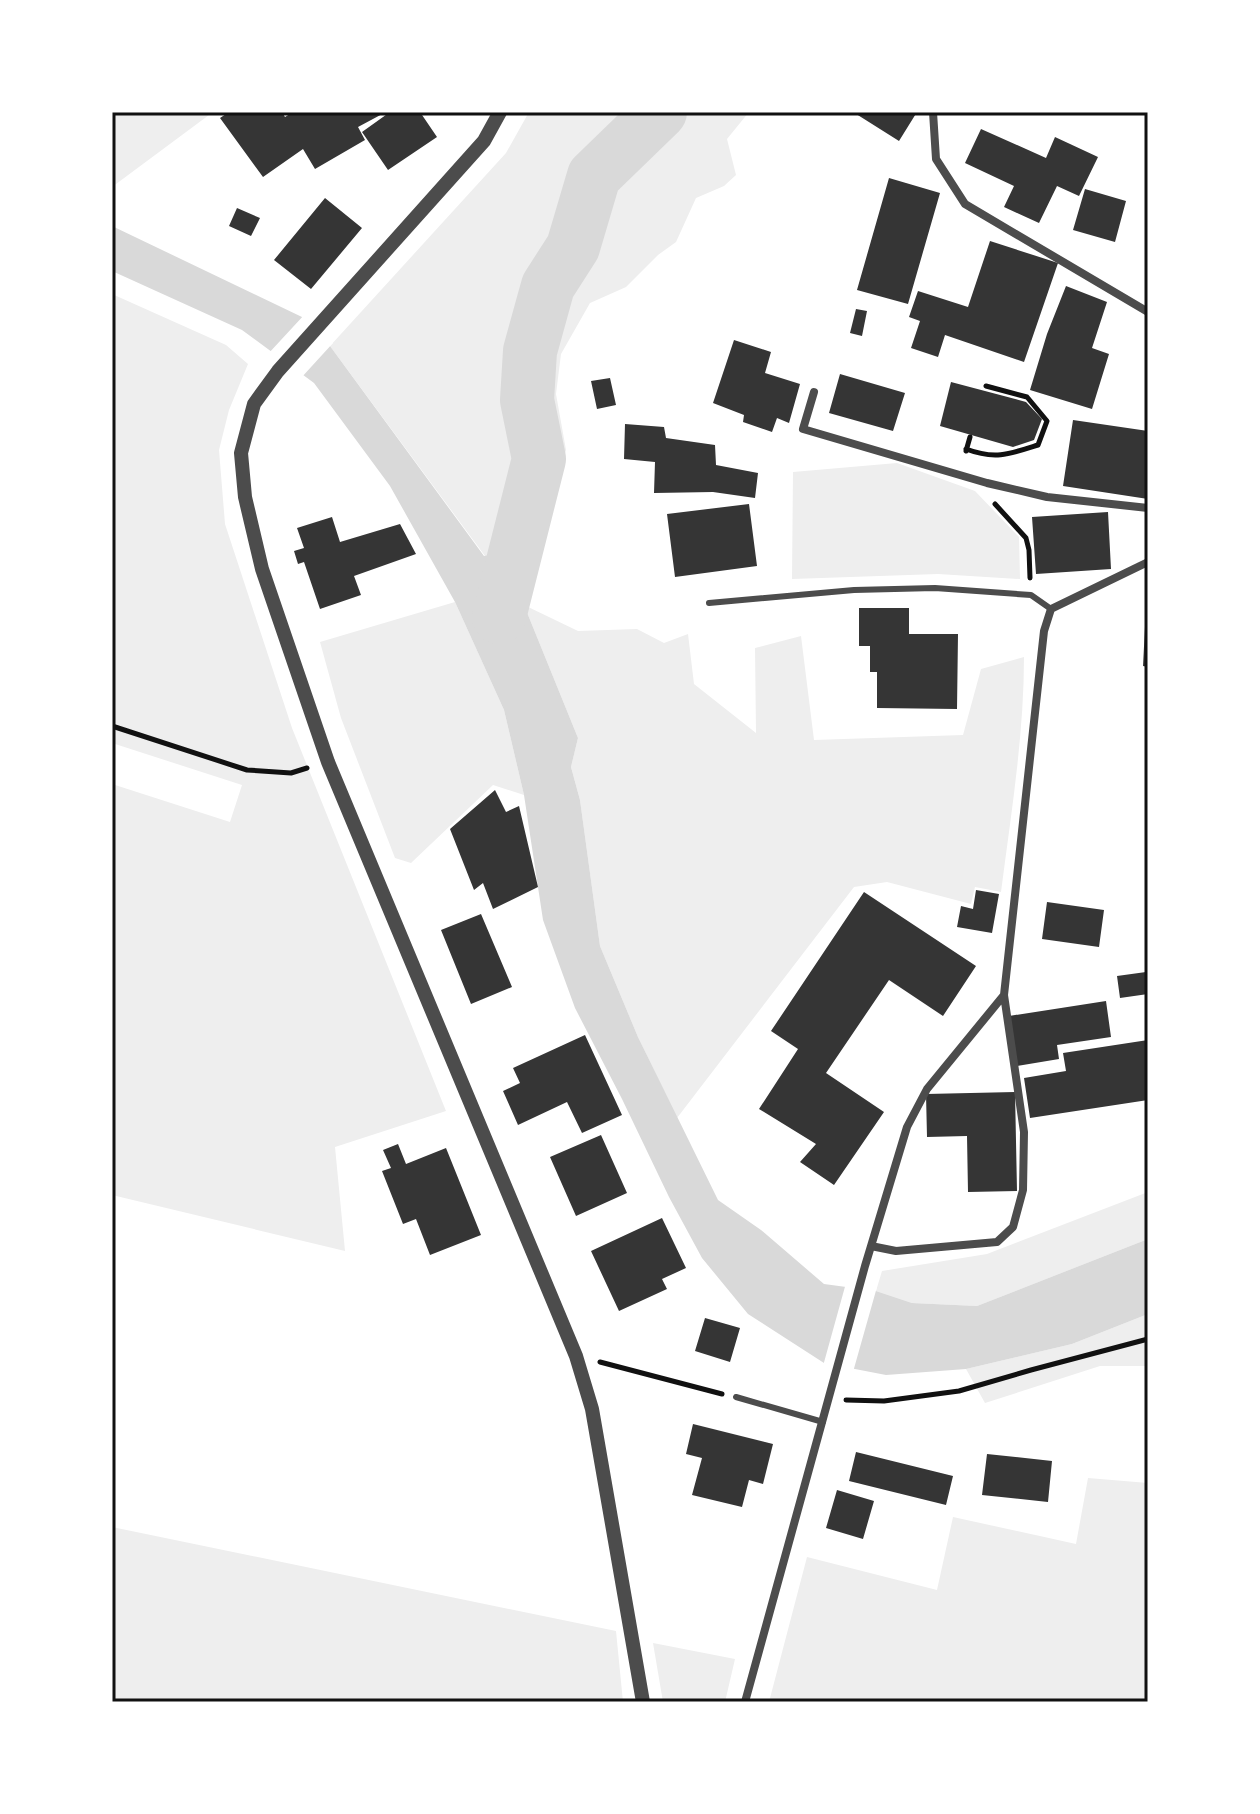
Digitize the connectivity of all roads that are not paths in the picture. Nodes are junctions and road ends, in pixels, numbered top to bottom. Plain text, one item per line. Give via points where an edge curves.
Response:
1 (500, 112) edge
2 (933, 112) edge
3 (1148, 312) edge
4 (814, 392) dead end
5 (1148, 508) edge
6 (1148, 562) edge
7 (709, 603) dead end
8 (1051, 609) junction
9 (1004, 995) junction
10 (871, 1246) junction
11 (736, 1397) road end
12 (823, 1422) junction
13 (643, 1702) edge
14 (745, 1702) edge

1 - 13 street via 484,141 278,371 254,404 241,453 262,569 328,762 576,1356 592,1409
2 - 3 street via 936,159 965,204
4 - 5 street via 803,429 1047,497
6 - 8 street
7 - 8 lane via 935,588 1031,595
8 - 9 street via 1044,631
9 - 10 street via 927,1089 907,1127
9 - 10 street via 1024,1132 1023,1190 1013,1227 997,1242 896,1251
10 - 12 street
11 - 12 lane
12 - 14 street

